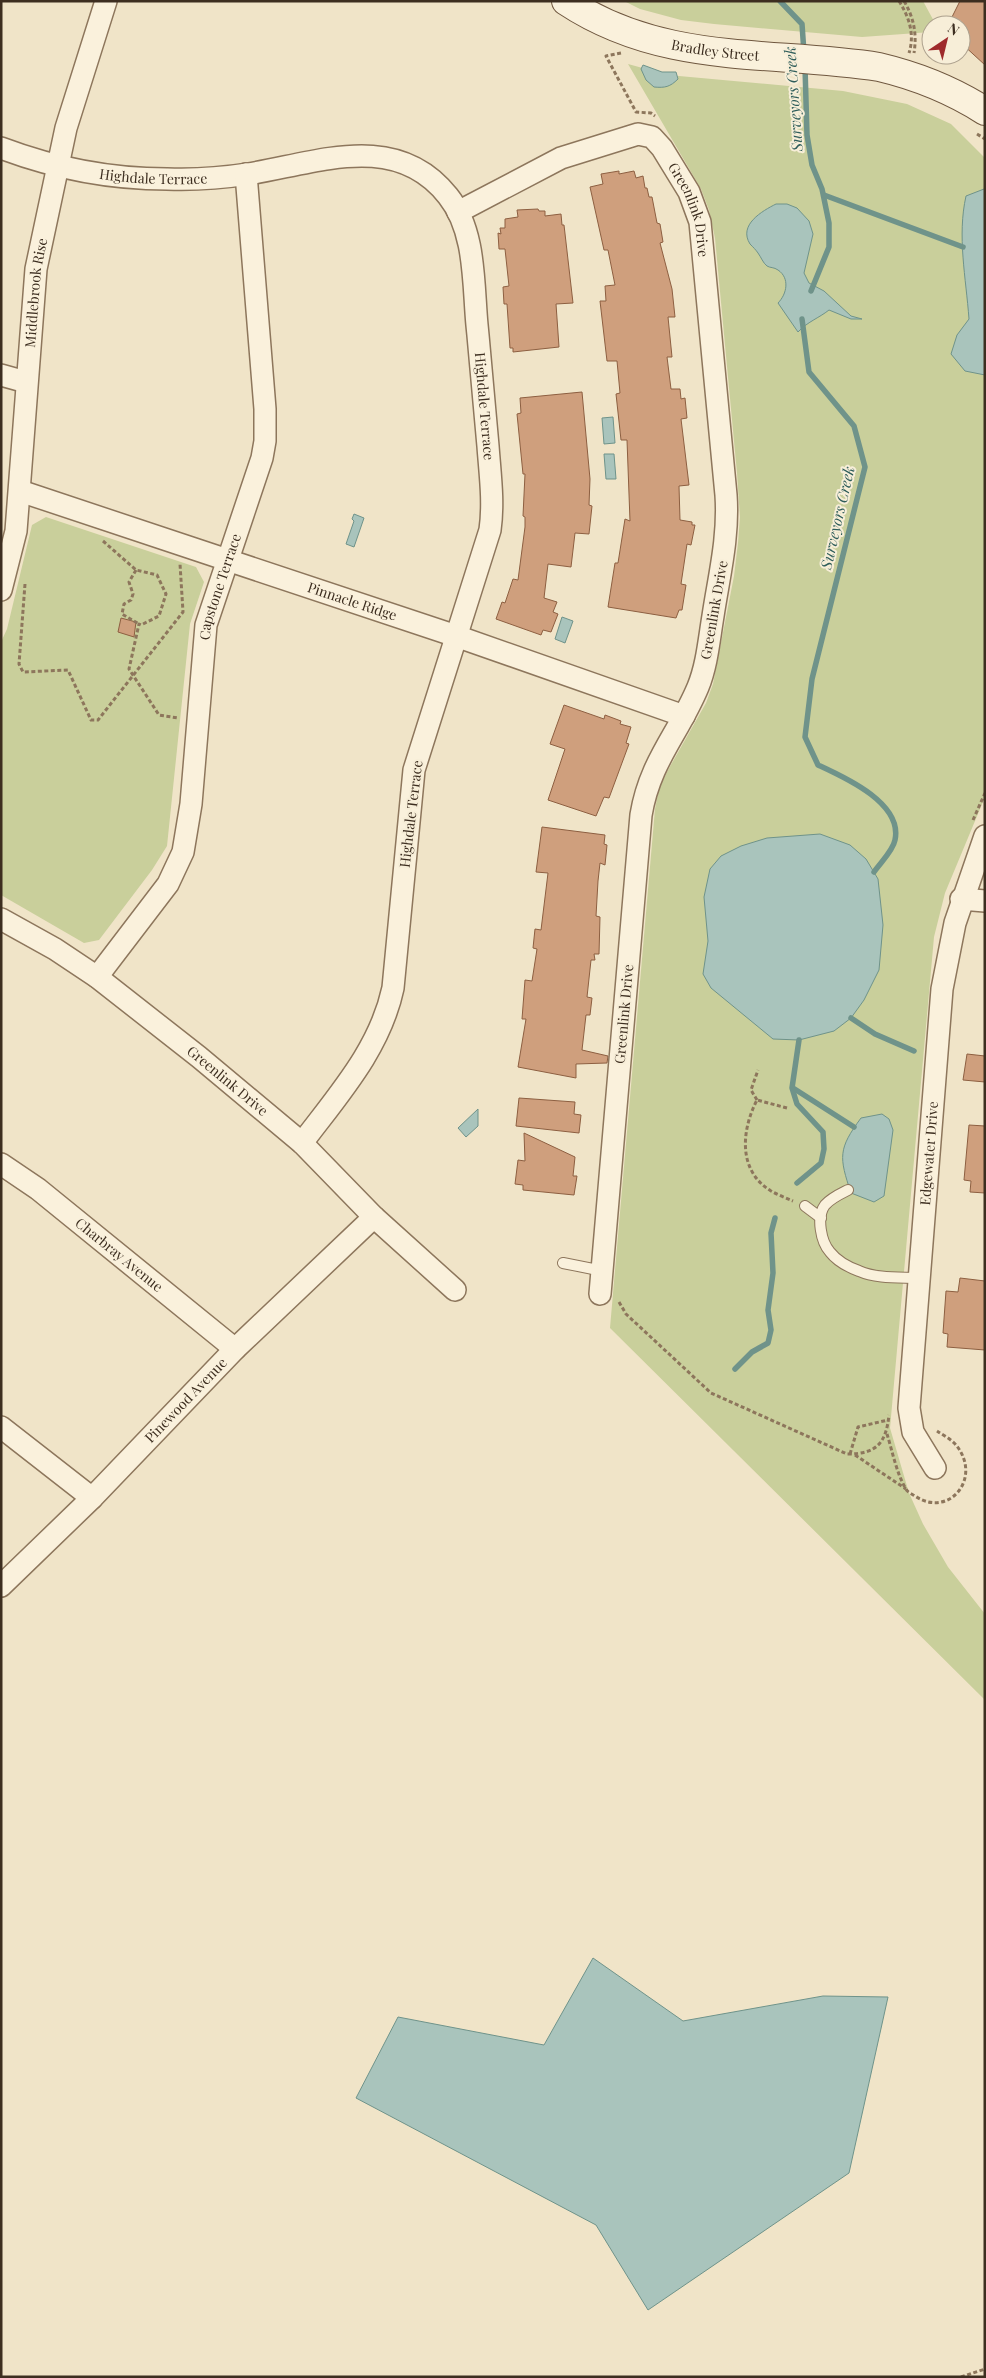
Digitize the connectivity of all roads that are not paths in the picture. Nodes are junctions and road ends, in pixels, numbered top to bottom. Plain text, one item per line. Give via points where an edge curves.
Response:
1 (106, 1) edge
2 (566, 1) edge
3 (985, 111) edge
4 (1, 148) edge
5 (57, 166) junction
6 (246, 174) junction
7 (458, 212) junction
8 (1, 375) edge
9 (26, 382) junction
10 (20, 491) junction
11 (228, 558) junction
12 (1, 590) edge
13 (456, 636) junction
14 (684, 716) junction
15 (978, 831) edge
16 (961, 899) junction
17 (985, 901) edge
18 (1, 919) edge
19 (97, 976) junction
20 (302, 1143) junction
21 (1, 1164) edge
22 (848, 1190) dead end
23 (805, 1206) road end
24 (374, 1217) junction
25 (821, 1218) junction
26 (563, 1263) dead end
27 (603, 1271) junction
28 (920, 1278) junction
29 (455, 1290) dead end
30 (609, 1294) road end
31 (235, 1349) junction
32 (1, 1427) edge
33 (935, 1468) dead end
34 (92, 1498) junction
35 (1, 1586) edge

1 - 5 street, Middlebrook Rise
2 - 3 street, Bradley Street via 615,28 684,48 856,64 908,63 941,87
4 - 5 street, Highdale Terrace
5 - 6 street, Highdale Terrace via 167,180
5 - 9 street, Middlebrook Rise via 36,269
6 - 7 street, Highdale Terrace via 348,156 394,159 430,178
6 - 11 street, Capstone Terrace via 266,441
7 - 13 street, Highdale Terrace via 468,242 492,508 487,543
7 - 14 street, Greenlink Drive via 561,158 638,134 652,137 662,148 692,200 700,230 726,523 724,556 703,670
8 - 9 street
9 - 10 street, Middlebrook Rise
10 - 11 street, Pinnacle Ridge
10 - 12 street, Middlebrook Rise via 16,531
11 - 13 street, Pinnacle Ridge
11 - 19 street, Capstone Terrace via 206,625 191,804 182,852 168,884
13 - 14 street, Pinnacle Ridge
13 - 20 street, Highdale Terrace via 414,770 393,988 385,1016 360,1068
14 - 27 street, Greenlink Drive via 655,765 641,815
15 - 16 street, Edgewater Drive
16 - 17 street
16 - 28 street, Edgewater Drive via 948,945 942,988
18 - 19 street, Greenlink Drive
19 - 20 street, Greenlink Drive
20 - 24 street, Greenlink Drive
21 - 31 street, Charbray Avenue via 38,1189
22 - 25 lane via 826,1205
23 - 25 lane
24 - 29 street, Greenlink Drive
24 - 31 street, Pinewood Avenue
25 - 28 lane via 822,1236 828,1250 846,1265 876,1276
26 - 27 lane
27 - 30 street, Greenlink Drive
28 - 33 street, Edgewater Drive via 909,1418 913,1432
31 - 34 street, Pinewood Avenue
32 - 34 street
34 - 35 street, Pinewood Avenue

